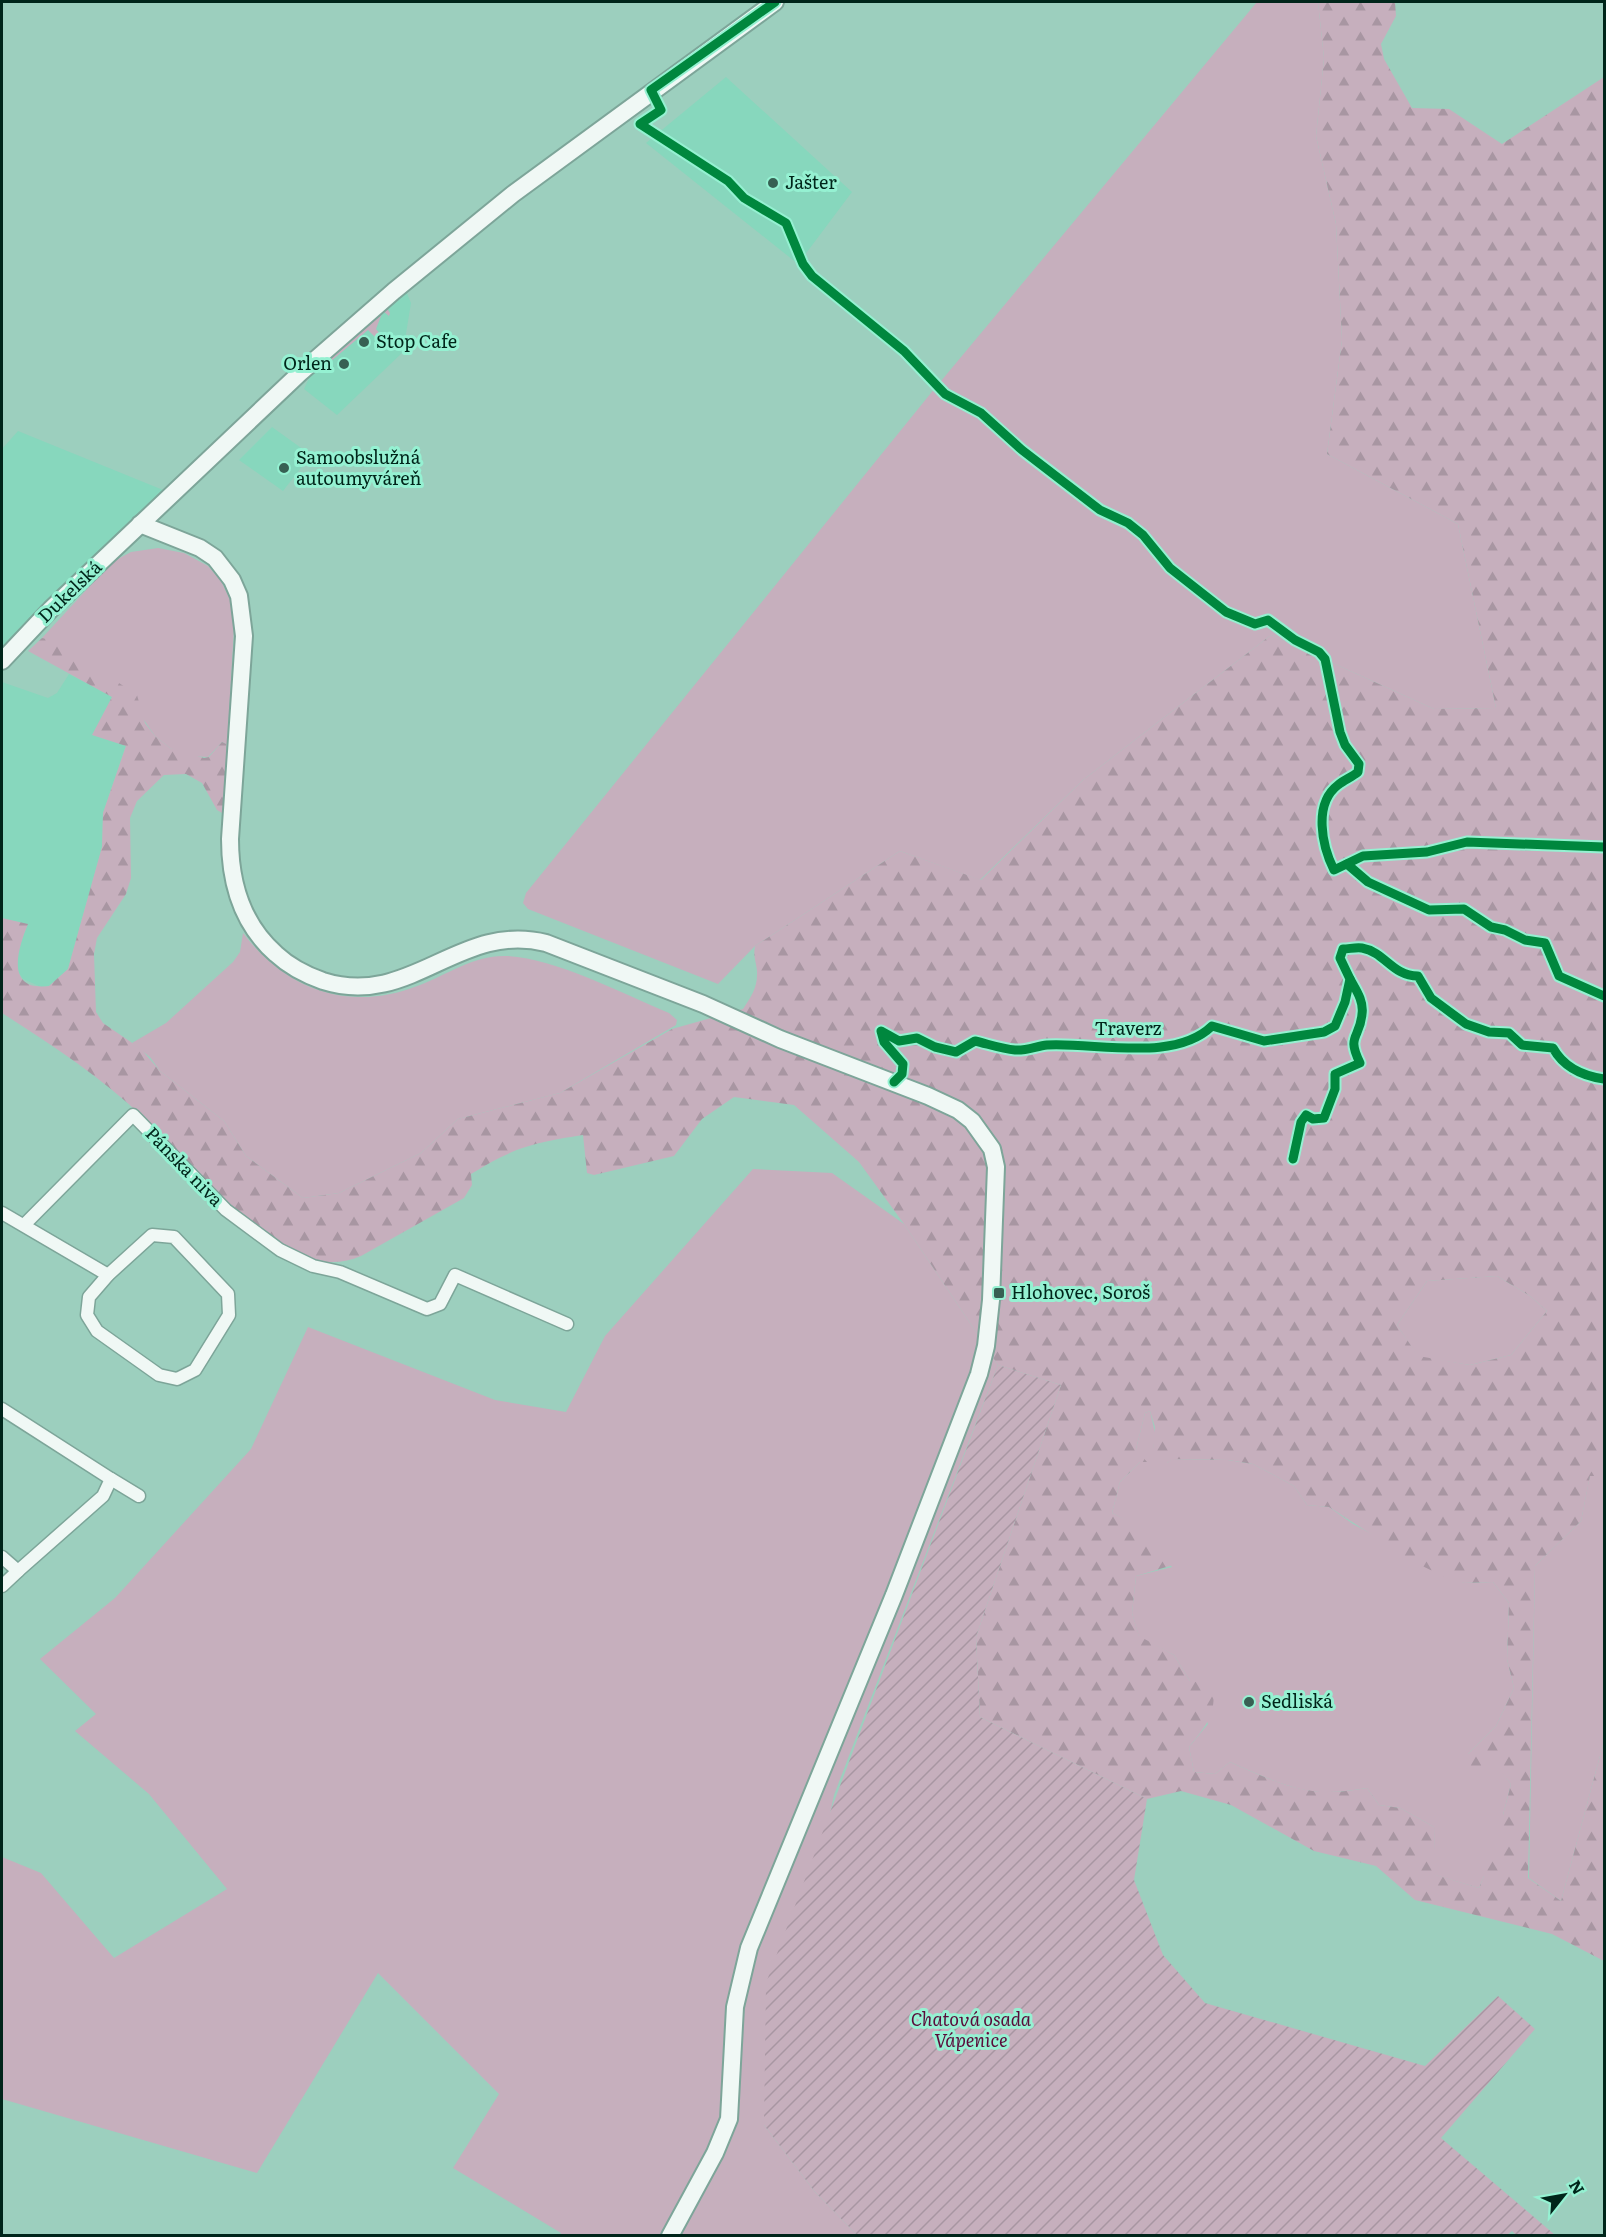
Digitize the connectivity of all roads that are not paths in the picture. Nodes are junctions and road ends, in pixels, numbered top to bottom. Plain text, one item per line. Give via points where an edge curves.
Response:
1 (775, 2) edge
2 (140, 524) junction
3 (2, 661) edge
4 (2, 1214) edge
5 (24, 1225) junction
6 (108, 1275) junction
7 (567, 1324) dead end
8 (2, 1408) edge
9 (111, 1479) junction
10 (139, 1496) dead end
11 (2, 1557) edge
12 (18, 1571) junction
13 (2, 1586) edge
14 (670, 2235) edge

1 - 2 main road, Dukelská via 522,187 394,291 300,373
2 - 3 main road, Dukelská
2 - 14 main road via 205,551 223,566 236,588 244,636 231,873 254,930 284,962 318,979 362,988 406,978 484,943 520,939 546,943 950,1107 972,1121 994,1155 991,1300 979,1374 894,1595 749,1948 736,1999 729,2119 716,2153
4 - 5 street
5 - 6 street
5 - 7 street, Pánska niva via 133,1115 244,1225 305,1263 340,1272 427,1309 441,1304 455,1275
6 - 6 street via 89,1297 87,1315 97,1331 159,1376 177,1379 195,1370 229,1315 228,1294 174,1238 152,1235
8 - 9 street
9 - 10 street
9 - 12 street via 103,1496
11 - 12 street
12 - 13 street

